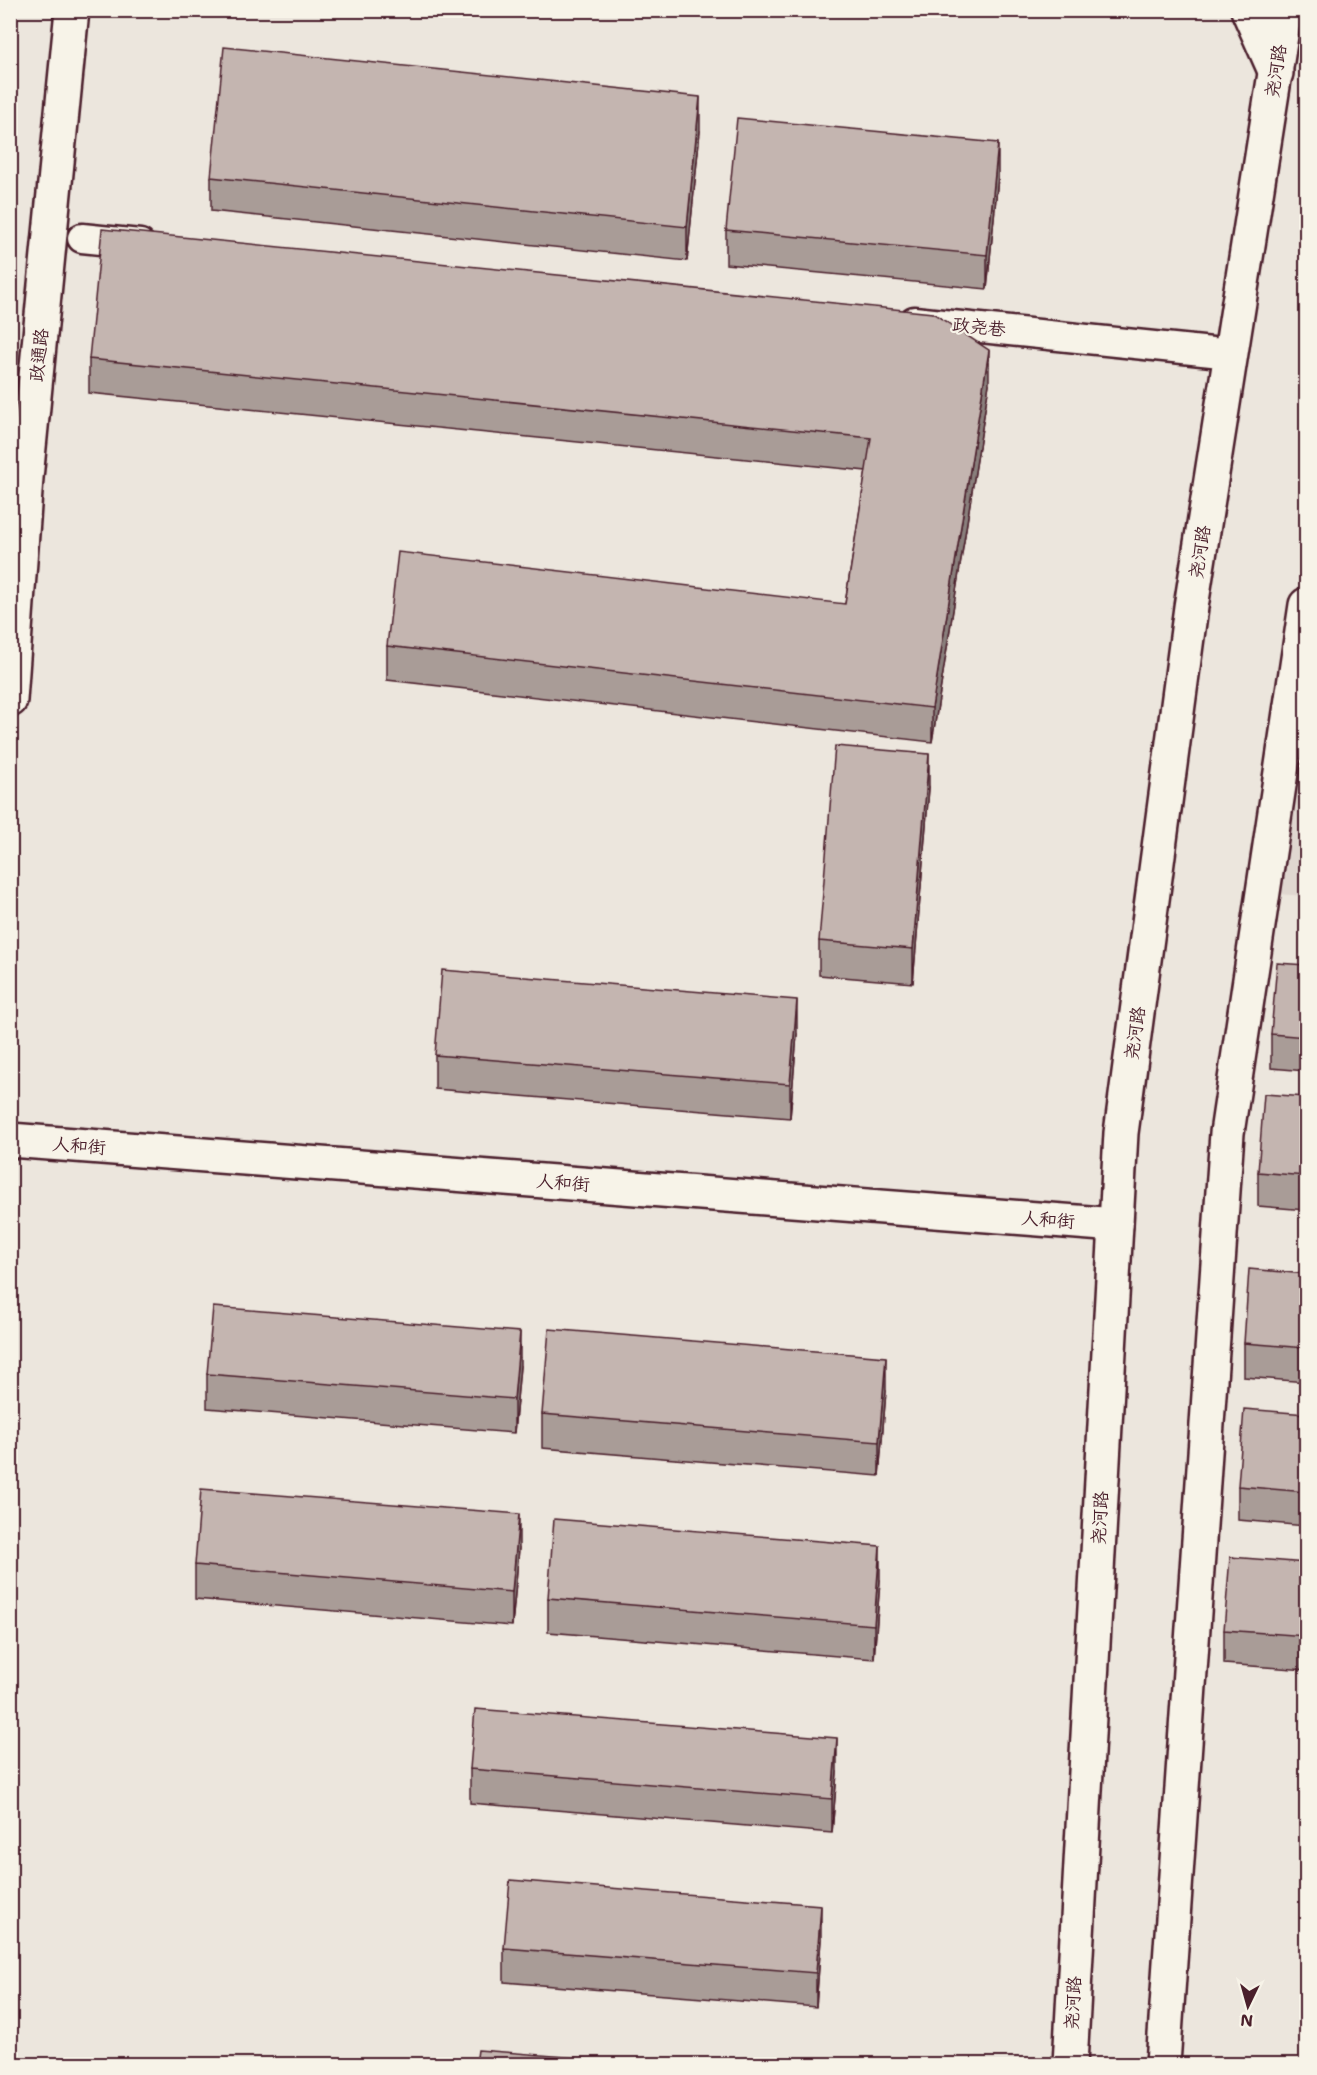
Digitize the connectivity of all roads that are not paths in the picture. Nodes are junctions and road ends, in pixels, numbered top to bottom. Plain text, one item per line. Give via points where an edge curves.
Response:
1 (72, 10) edge
2 (1248, 10) edge
3 (1286, 10) edge
4 (1276, 72) junction
5 (82, 238) dead end
6 (165, 247) edge
7 (890, 318) edge
8 (1231, 354) junction
9 (18, 478) edge
10 (1306, 605) edge
11 (10, 700) edge
12 (10, 1140) edge
13 (1116, 1225) junction
14 (1070, 2064) edge
15 (1162, 2064) edge

1 - 9 main road, 政通路
2 - 4 main road
3 - 4 main road, 尧河路
4 - 8 main road, 尧河路
5 - 6 street
7 - 8 street, 政尧巷
8 - 13 main road, 尧河路 via 1191,607 1121,1133
9 - 11 main road, 政通路
10 - 15 main road via 1227,1133
12 - 13 main road, 人和街
13 - 14 main road, 尧河路

